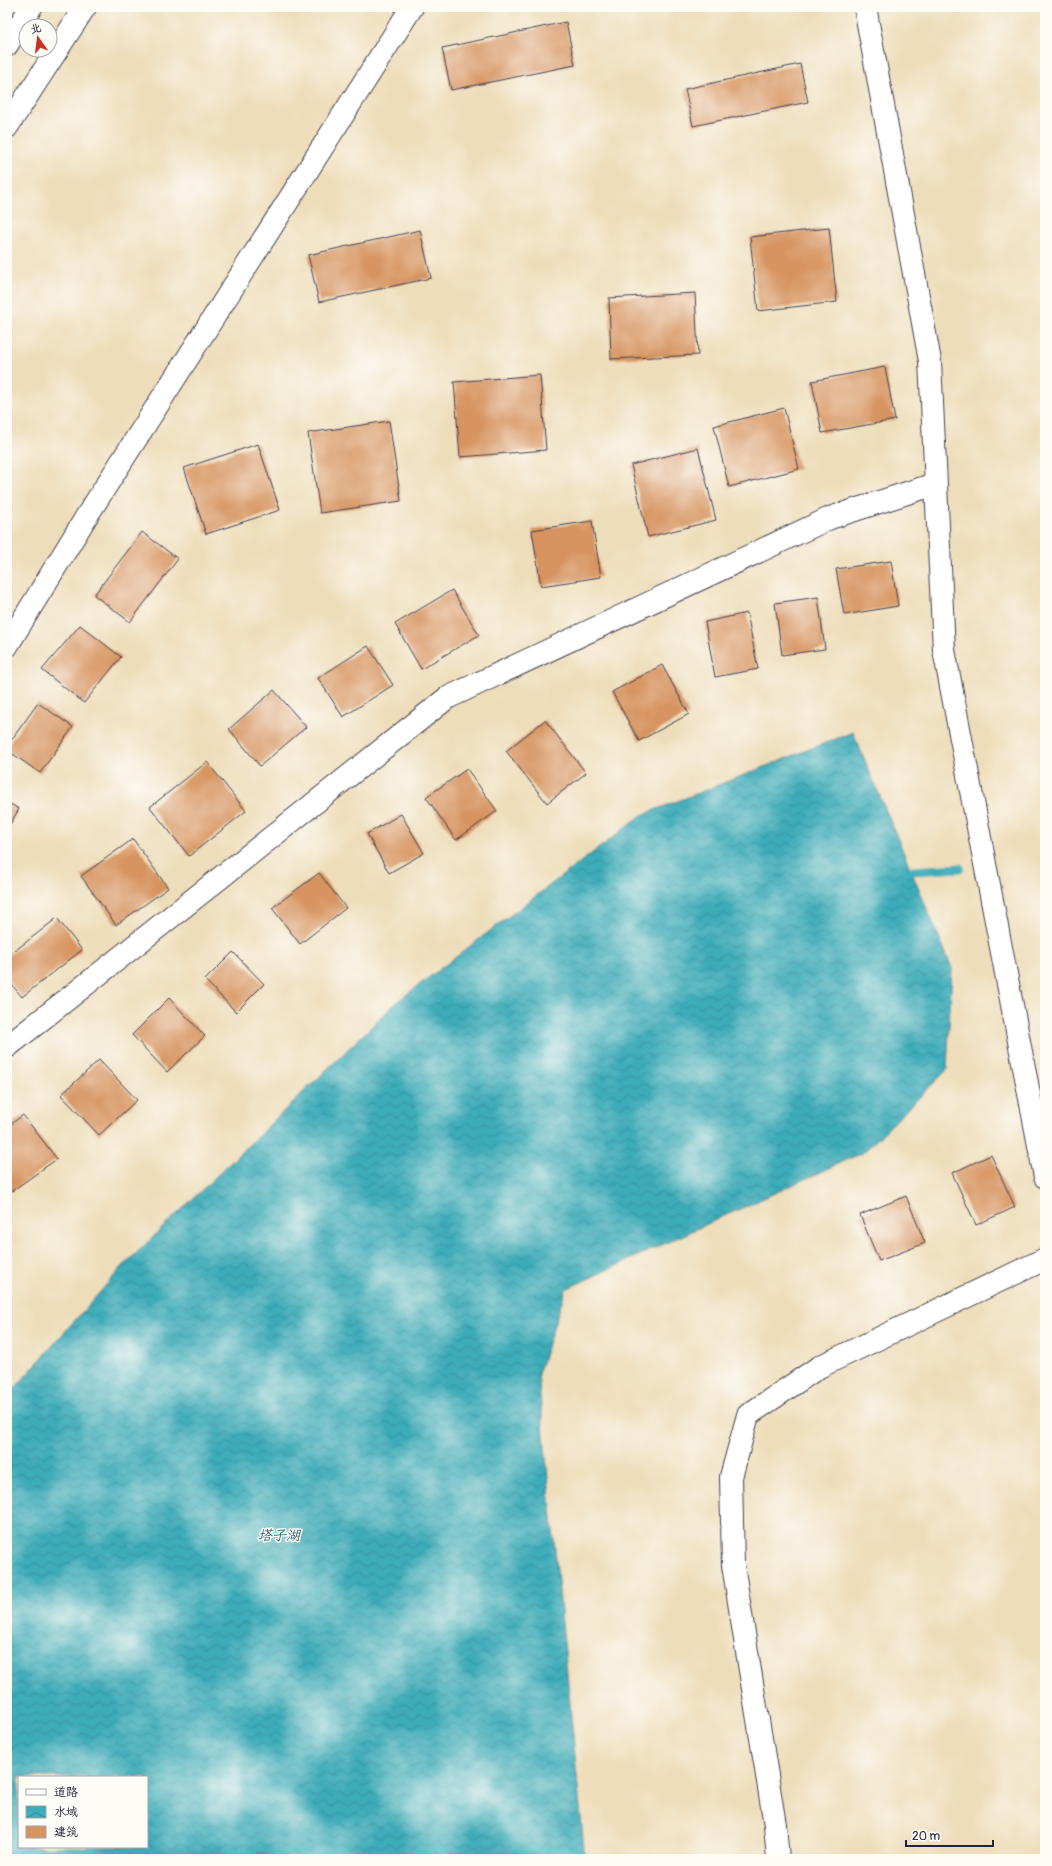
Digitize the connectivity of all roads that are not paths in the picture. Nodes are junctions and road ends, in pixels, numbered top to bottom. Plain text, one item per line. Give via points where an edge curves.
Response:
1 (31, 7) edge
2 (85, 7) edge
3 (412, 7) edge
4 (865, 7) edge
5 (7, 45) edge
6 (7, 128) edge
7 (935, 484) junction
8 (7, 646) edge
9 (7, 1047) edge
10 (1045, 1177) edge
11 (1045, 1259) edge
12 (778, 1859) edge

1 - 5 main road
2 - 6 main road
3 - 8 main road via 88,514
4 - 7 main road via 930,362
7 - 9 main road via 830,518 447,698
7 - 10 main road via 944,650
11 - 12 main road via 819,1367 748,1415 731,1477 733,1565 775,1825

